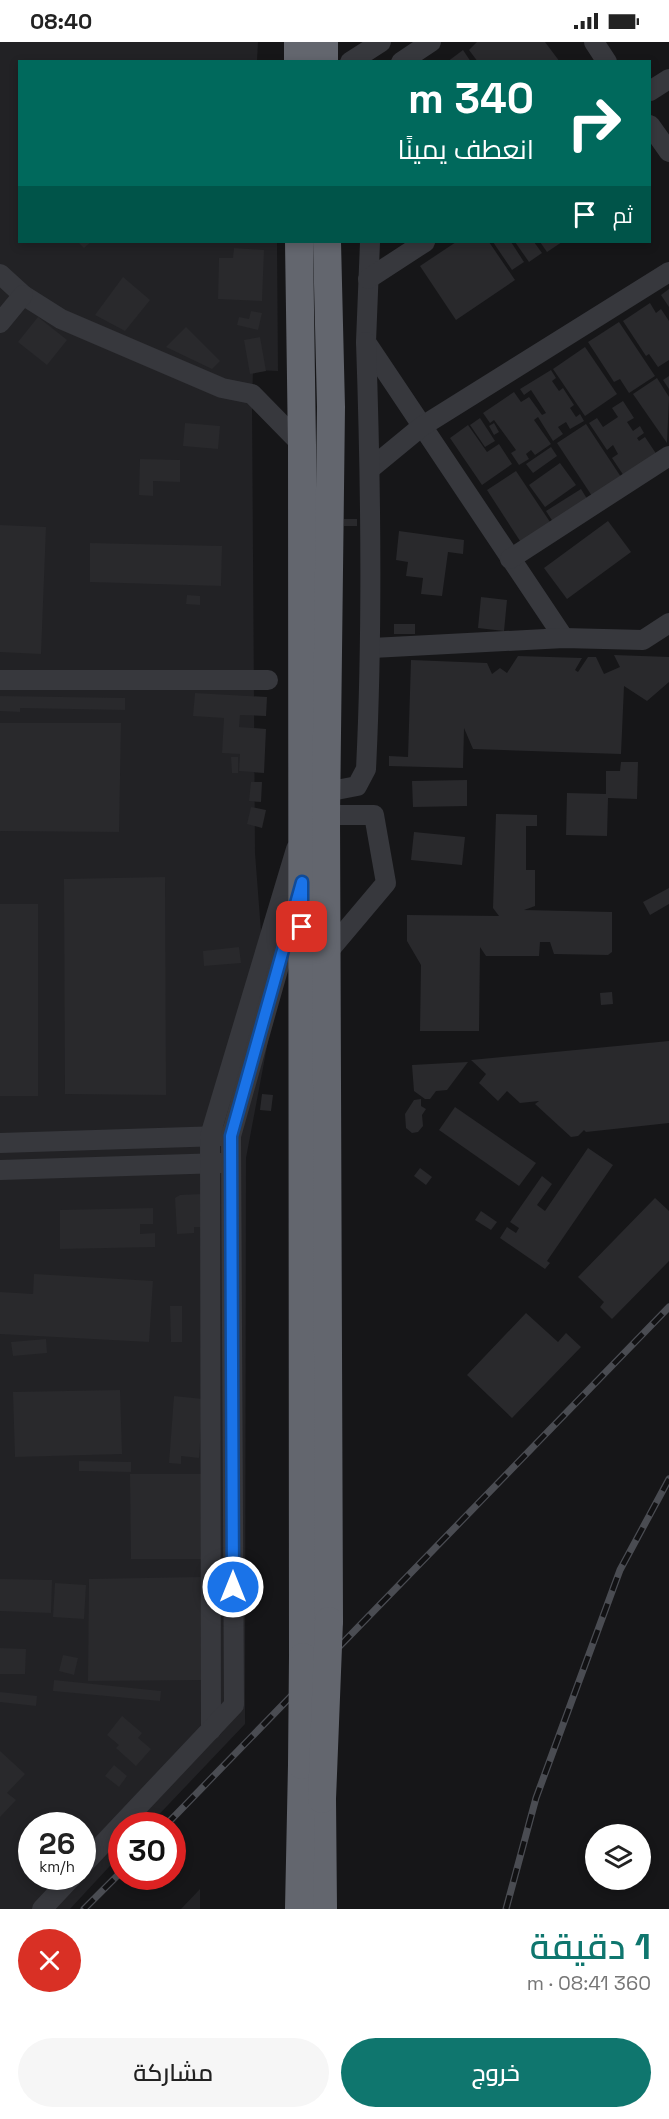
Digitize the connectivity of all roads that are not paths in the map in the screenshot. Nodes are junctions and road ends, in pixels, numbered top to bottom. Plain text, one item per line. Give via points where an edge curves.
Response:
1 (298, 42) edge
2 (324, 42) edge
3 (431, 42) edge
4 (594, 42) edge
5 (377, 48) edge
6 (298, 60) edge
7 (324, 60) edge
8 (354, 60) edge
9 (404, 60) edge
10 (606, 60) edge
11 (669, 79) edge
12 (651, 90) edge
13 (651, 126) edge
14 (669, 152) edge
15 (300, 243) edge
16 (327, 243) edge
17 (370, 243) edge
18 (423, 243) edge
19 (669, 272) edge
20 (0, 274) edge
21 (368, 279) junction
22 (23, 295) junction
23 (0, 323) edge
24 (366, 342) junction
25 (421, 427) junction
26 (302, 445) junction
27 (669, 456) edge
28 (370, 469) junction
29 (510, 559) junction
30 (669, 623) edge
31 (564, 638) junction
32 (372, 648) junction
33 (0, 680) edge
34 (268, 680) dead end
35 (326, 804) junction
36 (302, 829) junction
37 (302, 882) junction
38 (327, 953) junction
39 (210, 1136) junction
40 (231, 1136) junction
41 (0, 1143) edge
42 (230, 1162) junction
43 (209, 1163) junction
44 (0, 1170) edge
45 (211, 1730) junction
46 (96, 1851) edge
47 (60, 1890) edge
48 (42, 1909) edge
49 (299, 1909) edge
50 (323, 1909) edge

1 - 6 highway
2 - 7 highway
3 - 9 street
4 - 10 street
5 - 8 street
11 - 12 street
13 - 14 street
15 - 26 highway
16 - 35 highway via 331,443
17 - 21 street
18 - 21 street
19 - 25 street
20 - 22 street
21 - 24 street
22 - 23 street
22 - 26 street via 60,319 222,388 252,394
24 - 25 street
24 - 28 street
25 - 28 street
25 - 29 street
26 - 36 highway
27 - 29 street
28 - 32 street
29 - 31 street
30 - 31 street via 643,640
31 - 32 street
32 - 35 street via 366,769 357,786
33 - 34 street
35 - 38 highway
35 - 38 street via 374,815 386,883
36 - 37 highway
36 - 39 street
37 - 40 street
37 - 49 highway, bridge via 303,1657
38 - 50 highway, bridge via 329,1621 322,1798
39 - 40 street
39 - 41 street
39 - 43 street
40 - 42 street
42 - 43 street
42 - 45 street via 234,1705
43 - 44 street
43 - 45 street
45 - 46 street
47 - 48 street

